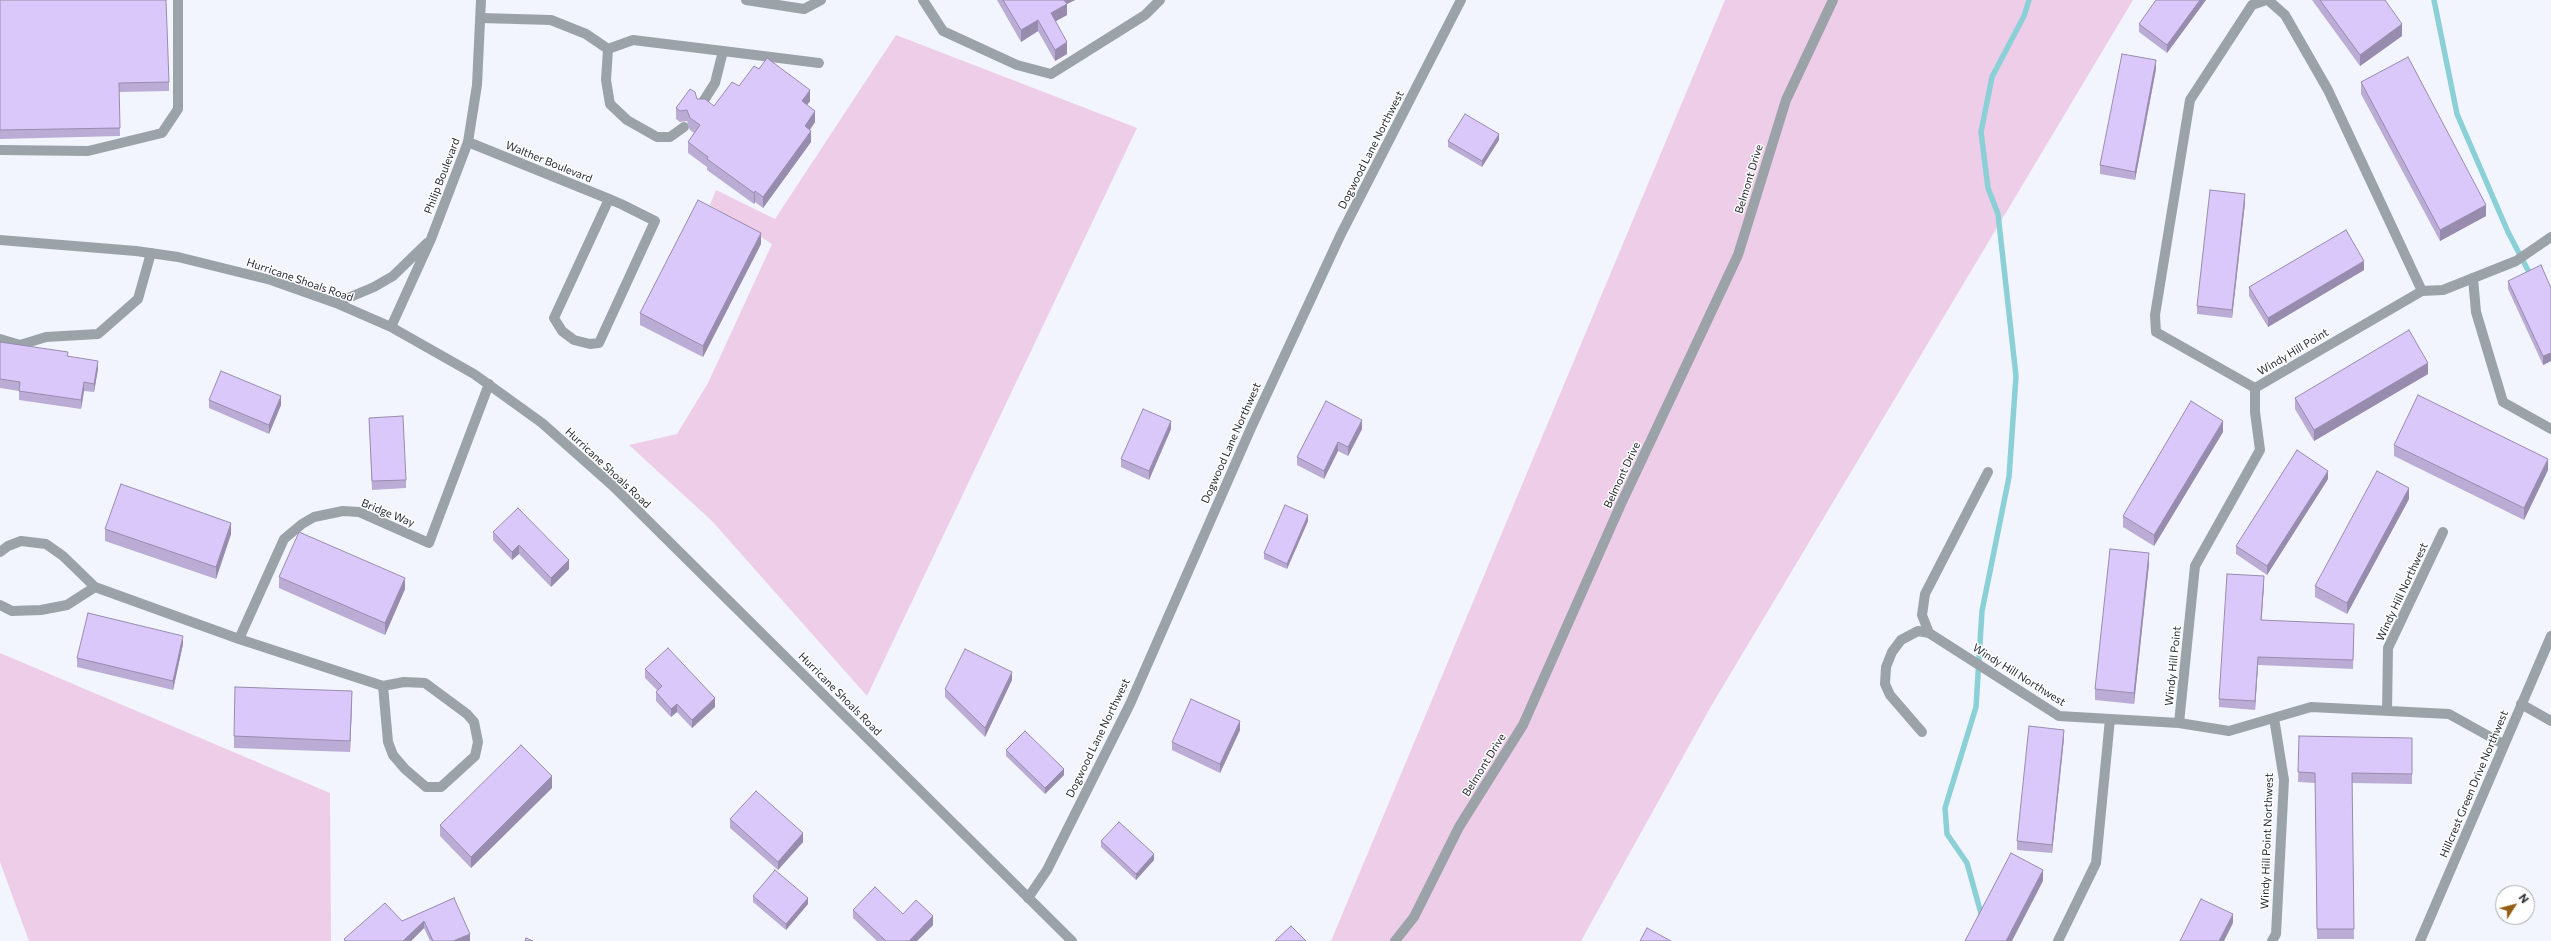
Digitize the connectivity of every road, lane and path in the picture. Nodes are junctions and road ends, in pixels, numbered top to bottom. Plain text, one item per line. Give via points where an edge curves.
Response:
1 (178, 0) edge
2 (482, 0) edge
3 (746, 0) edge
4 (821, 0) edge
5 (923, 0) edge
6 (1160, 0) edge
7 (1461, 0) edge
8 (1833, 0) edge
9 (2267, 0) edge
10 (481, 18) junction
11 (608, 49) junction
12 (723, 51) junction
13 (819, 63) dead end
14 (701, 105) edge
15 (684, 127) edge
16 (468, 142) junction
17 (0, 150) edge
18 (609, 199) junction
19 (2551, 237) edge
20 (431, 239) junction
21 (0, 240) edge
22 (151, 253) junction
23 (2473, 278) junction
24 (2422, 291) junction
25 (336, 303) junction
26 (391, 328) junction
27 (0, 339) edge
28 (489, 384) junction
29 (2255, 388) junction
30 (2551, 429) edge
31 (1988, 472) dead end
32 (2443, 532) dead end
33 (0, 552) edge
34 (95, 587) junction
35 (0, 605) edge
36 (1929, 633) junction
37 (2551, 636) edge
38 (239, 640) junction
39 (383, 686) junction
40 (2521, 704) junction
41 (2387, 711) junction
42 (2274, 718) junction
43 (2110, 719) junction
44 (2551, 721) edge
45 (2179, 723) junction
46 (1922, 732) dead end
47 (2503, 744) junction
48 (1028, 898) junction
49 (1072, 941) edge
50 (1395, 941) edge
51 (2058, 941) edge
52 (2272, 941) edge
53 (2420, 941) edge

1 - 17 street via 178,109 162,133 88,151
2 - 10 street, Philip Boulevard
3 - 4 street via 804,10
5 - 6 street via 943,31 1017,65 1051,74 1145,15
7 - 48 street, Dogwood Lane Northwest via 1341,234 1251,428 1130,704 1047,870
8 - 50 street, Belmont Drive via 1786,100 1738,255 1621,504 1523,725 1459,827 1414,916
9 - 24 street via 2286,15 2328,90
9 - 29 street via 2252,4 2190,100 2155,315 2156,332
10 - 11 street via 551,20 586,34
10 - 16 street, Philip Boulevard via 477,85
11 - 12 street via 633,40
11 - 15 street via 606,80 610,104 627,120 657,137 670,137
12 - 13 street
12 - 14 street via 715,83
16 - 18 street, Walther Boulevard
16 - 20 street, Philip Boulevard
18 - 18 street, Walther Boulevard via 655,221 599,343 590,344 574,340 562,331 554,318
19 - 23 street, Windy Hill Point via 2516,261
20 - 25 street via 393,276
20 - 26 street, Philip Boulevard
21 - 22 street, Hurricane Shoals Road
22 - 25 street, Hurricane Shoals Road via 271,280
22 - 27 street via 138,299 98,334 46,336 20,345
23 - 24 street, Windy Hill Point via 2443,290
23 - 30 street via 2476,312 2503,402
24 - 29 street, Windy Hill Point
25 - 26 street, Hurricane Shoals Road
26 - 28 street, Hurricane Shoals Road via 450,359
28 - 38 street, Bridge Way via 429,543 359,512 343,511 314,517 284,539
28 - 48 street, Hurricane Shoals Road via 542,423 613,486
29 - 45 street, Windy Hill Point via 2260,450 2195,566
31 - 36 street via 1925,594 1922,615
32 - 41 street, Windy Hill Northwest via 2388,648
33 - 34 street via 21,541 46,544 63,556
34 - 35 street via 67,605 41,610 12,611
34 - 38 street
36 - 43 street, Windy Hill Northwest via 2059,716
36 - 46 street via 1918,632 1901,640 1892,652 1886,667 1885,684 1890,695
37 - 40 street, Hillcrest Green Drive Northwest
38 - 39 street
39 - 39 street via 404,682 425,683 467,714 474,722 478,742 475,756 441,786 426,787 393,755 388,742
40 - 44 street
40 - 47 street, Hillcrest Green Drive Northwest
41 - 42 street, Windy Hill Northwest via 2311,707
41 - 47 street, Windy Hill Northwest via 2449,714
42 - 45 street, Windy Hill Northwest via 2229,731
42 - 52 street, Windy Hill Point Northwest via 2284,780 2276,934
43 - 45 street, Windy Hill Northwest
43 - 51 street via 2096,863
47 - 53 street, Hillcrest Green Drive Northwest
48 - 49 street, Hurricane Shoals Road

